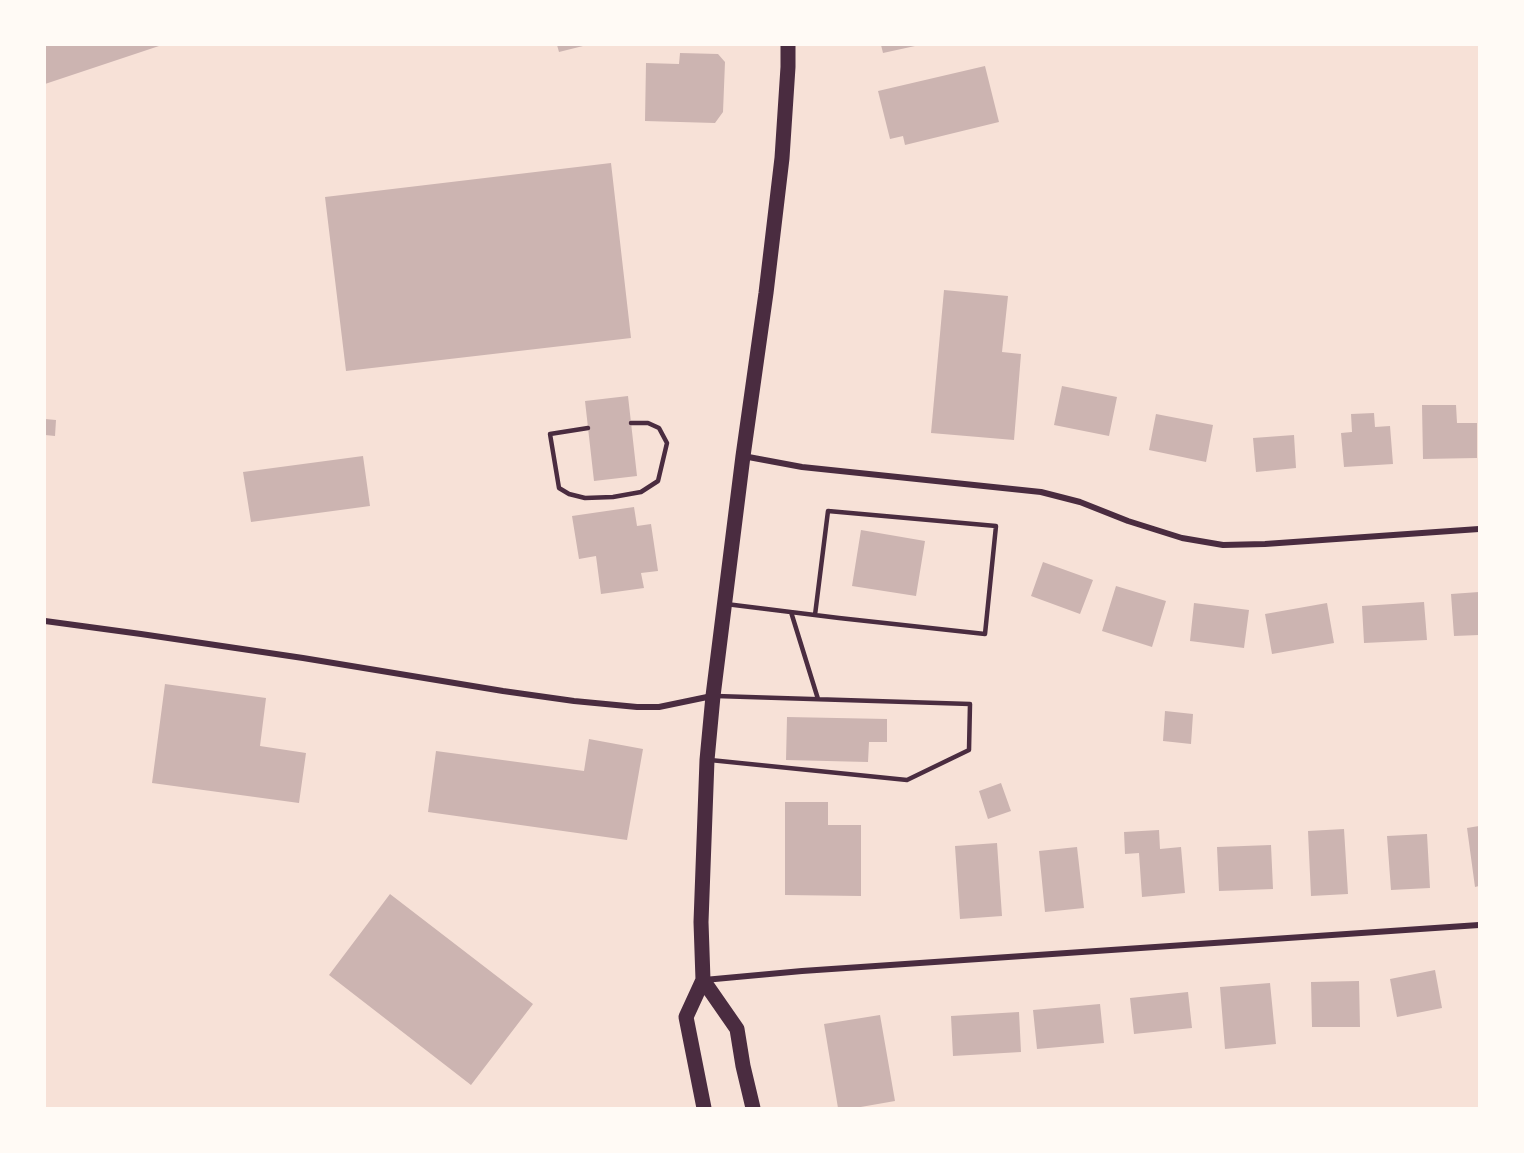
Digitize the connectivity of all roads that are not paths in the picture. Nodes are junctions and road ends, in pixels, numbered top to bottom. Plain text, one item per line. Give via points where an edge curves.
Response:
1 (788, 45) edge
2 (631, 423) dead end
3 (588, 428) dead end
4 (743, 456) junction
5 (1479, 528) edge
6 (723, 604) junction
7 (791, 612) junction
8 (815, 615) junction
9 (45, 621) edge
10 (713, 696) junction
11 (818, 699) junction
12 (707, 760) junction
13 (1479, 925) edge
14 (703, 980) junction
15 (704, 1108) edge
16 (753, 1108) edge

1 - 4 main road via 782,158
2 - 3 lane via 659,428 667,443 658,481 641,492 613,498 585,498 560,488 550,434
4 - 5 street via 802,467 1041,492 1080,501 1182,538 1223,545
4 - 6 main road
6 - 7 lane
6 - 10 main road
7 - 8 lane
7 - 11 lane
8 - 8 lane via 828,511 996,526 985,634
9 - 10 street via 574,700 637,707
10 - 11 lane
10 - 12 main road
11 - 12 lane via 970,704 969,750 907,780
12 - 14 main road via 701,922
13 - 14 street
14 - 15 main road via 687,1017
14 - 16 main road via 737,1029

